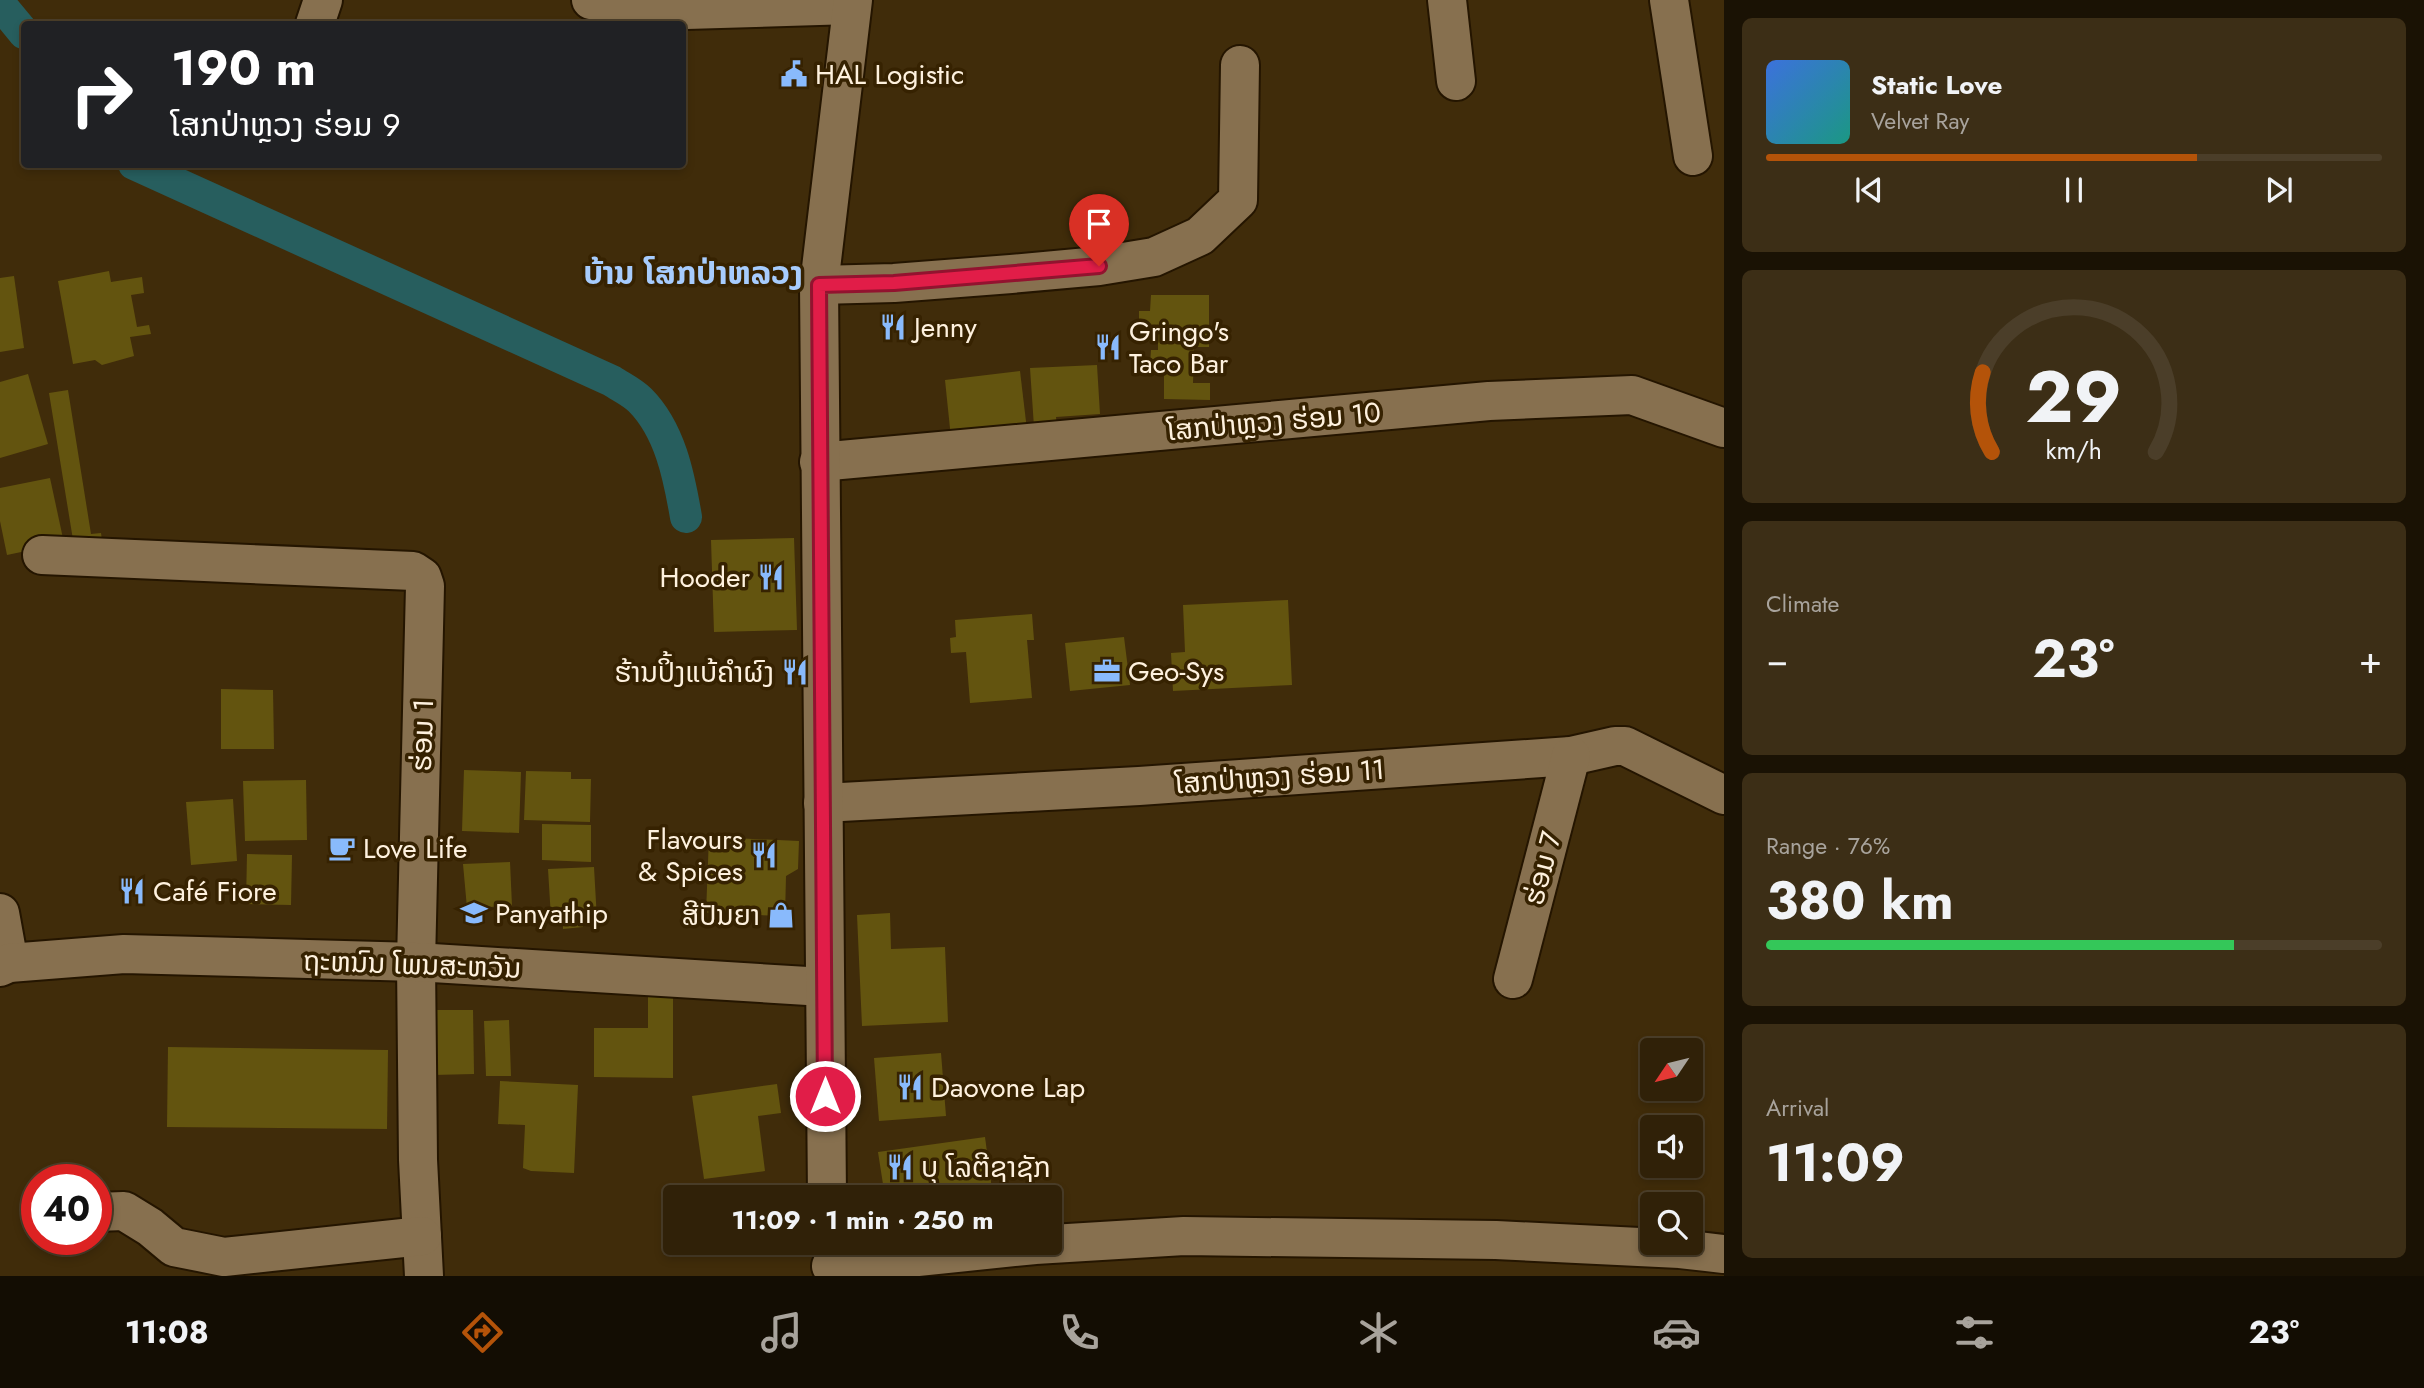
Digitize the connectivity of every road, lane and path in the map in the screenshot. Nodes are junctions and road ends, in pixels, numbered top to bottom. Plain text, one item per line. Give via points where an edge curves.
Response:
1 (323, 0) edge
2 (591, 0) edge
3 (1447, 0) edge
4 (1669, 0) edge
5 (852, 2) edge
6 (316, 21) edge
7 (1240, 65) dead end
8 (1456, 81) dead end
9 (1693, 156) dead end
10 (819, 285) junction
11 (1724, 428) edge
12 (819, 462) junction
13 (42, 555) dead end
14 (1571, 757) junction
15 (1724, 795) edge
16 (823, 803) junction
17 (0, 913) edge
18 (416, 962) junction
19 (4, 965) edge
20 (1513, 979) dead end
21 (824, 987) junction
22 (827, 1185) edge
23 (112, 1212) edge
24 (422, 1236) junction
25 (1724, 1254) edge
26 (831, 1261) edge
27 (424, 1276) edge

1 - 6 street
2 - 5 street via 652,11
3 - 8 street
4 - 9 street
5 - 10 street
7 - 10 street via 1238,200 1200,236 1154,257 1099,266
10 - 12 street
11 - 12 street, ໂສກປ່າຫຼວງ ຮ່ອມ 10 via 1632,395 1489,401
12 - 16 street
13 - 18 street, ຮ່ອມ 1 via 413,571 422,577
14 - 15 street, ໂສກປ່າຫຼວງ ຮ່ອມ 11 via 1625,746
14 - 16 street, ໂສກປ່າຫຼວງ ຮ່ອມ 11
14 - 20 street, ຮ່ອມ 7
16 - 21 street
17 - 19 street
18 - 19 street, ຖະຫນົນ ໂພນສະຫວັນ via 124,954
18 - 21 street, ຖະຫນົນ ໂພນສະຫວັນ
18 - 24 street, ຮ່ອມ 1
21 - 22 street
23 - 24 street via 124,1211 174,1247 224,1257
24 - 27 street, ຮ່ອມ 1
25 - 26 street via 1496,1240 1184,1236

